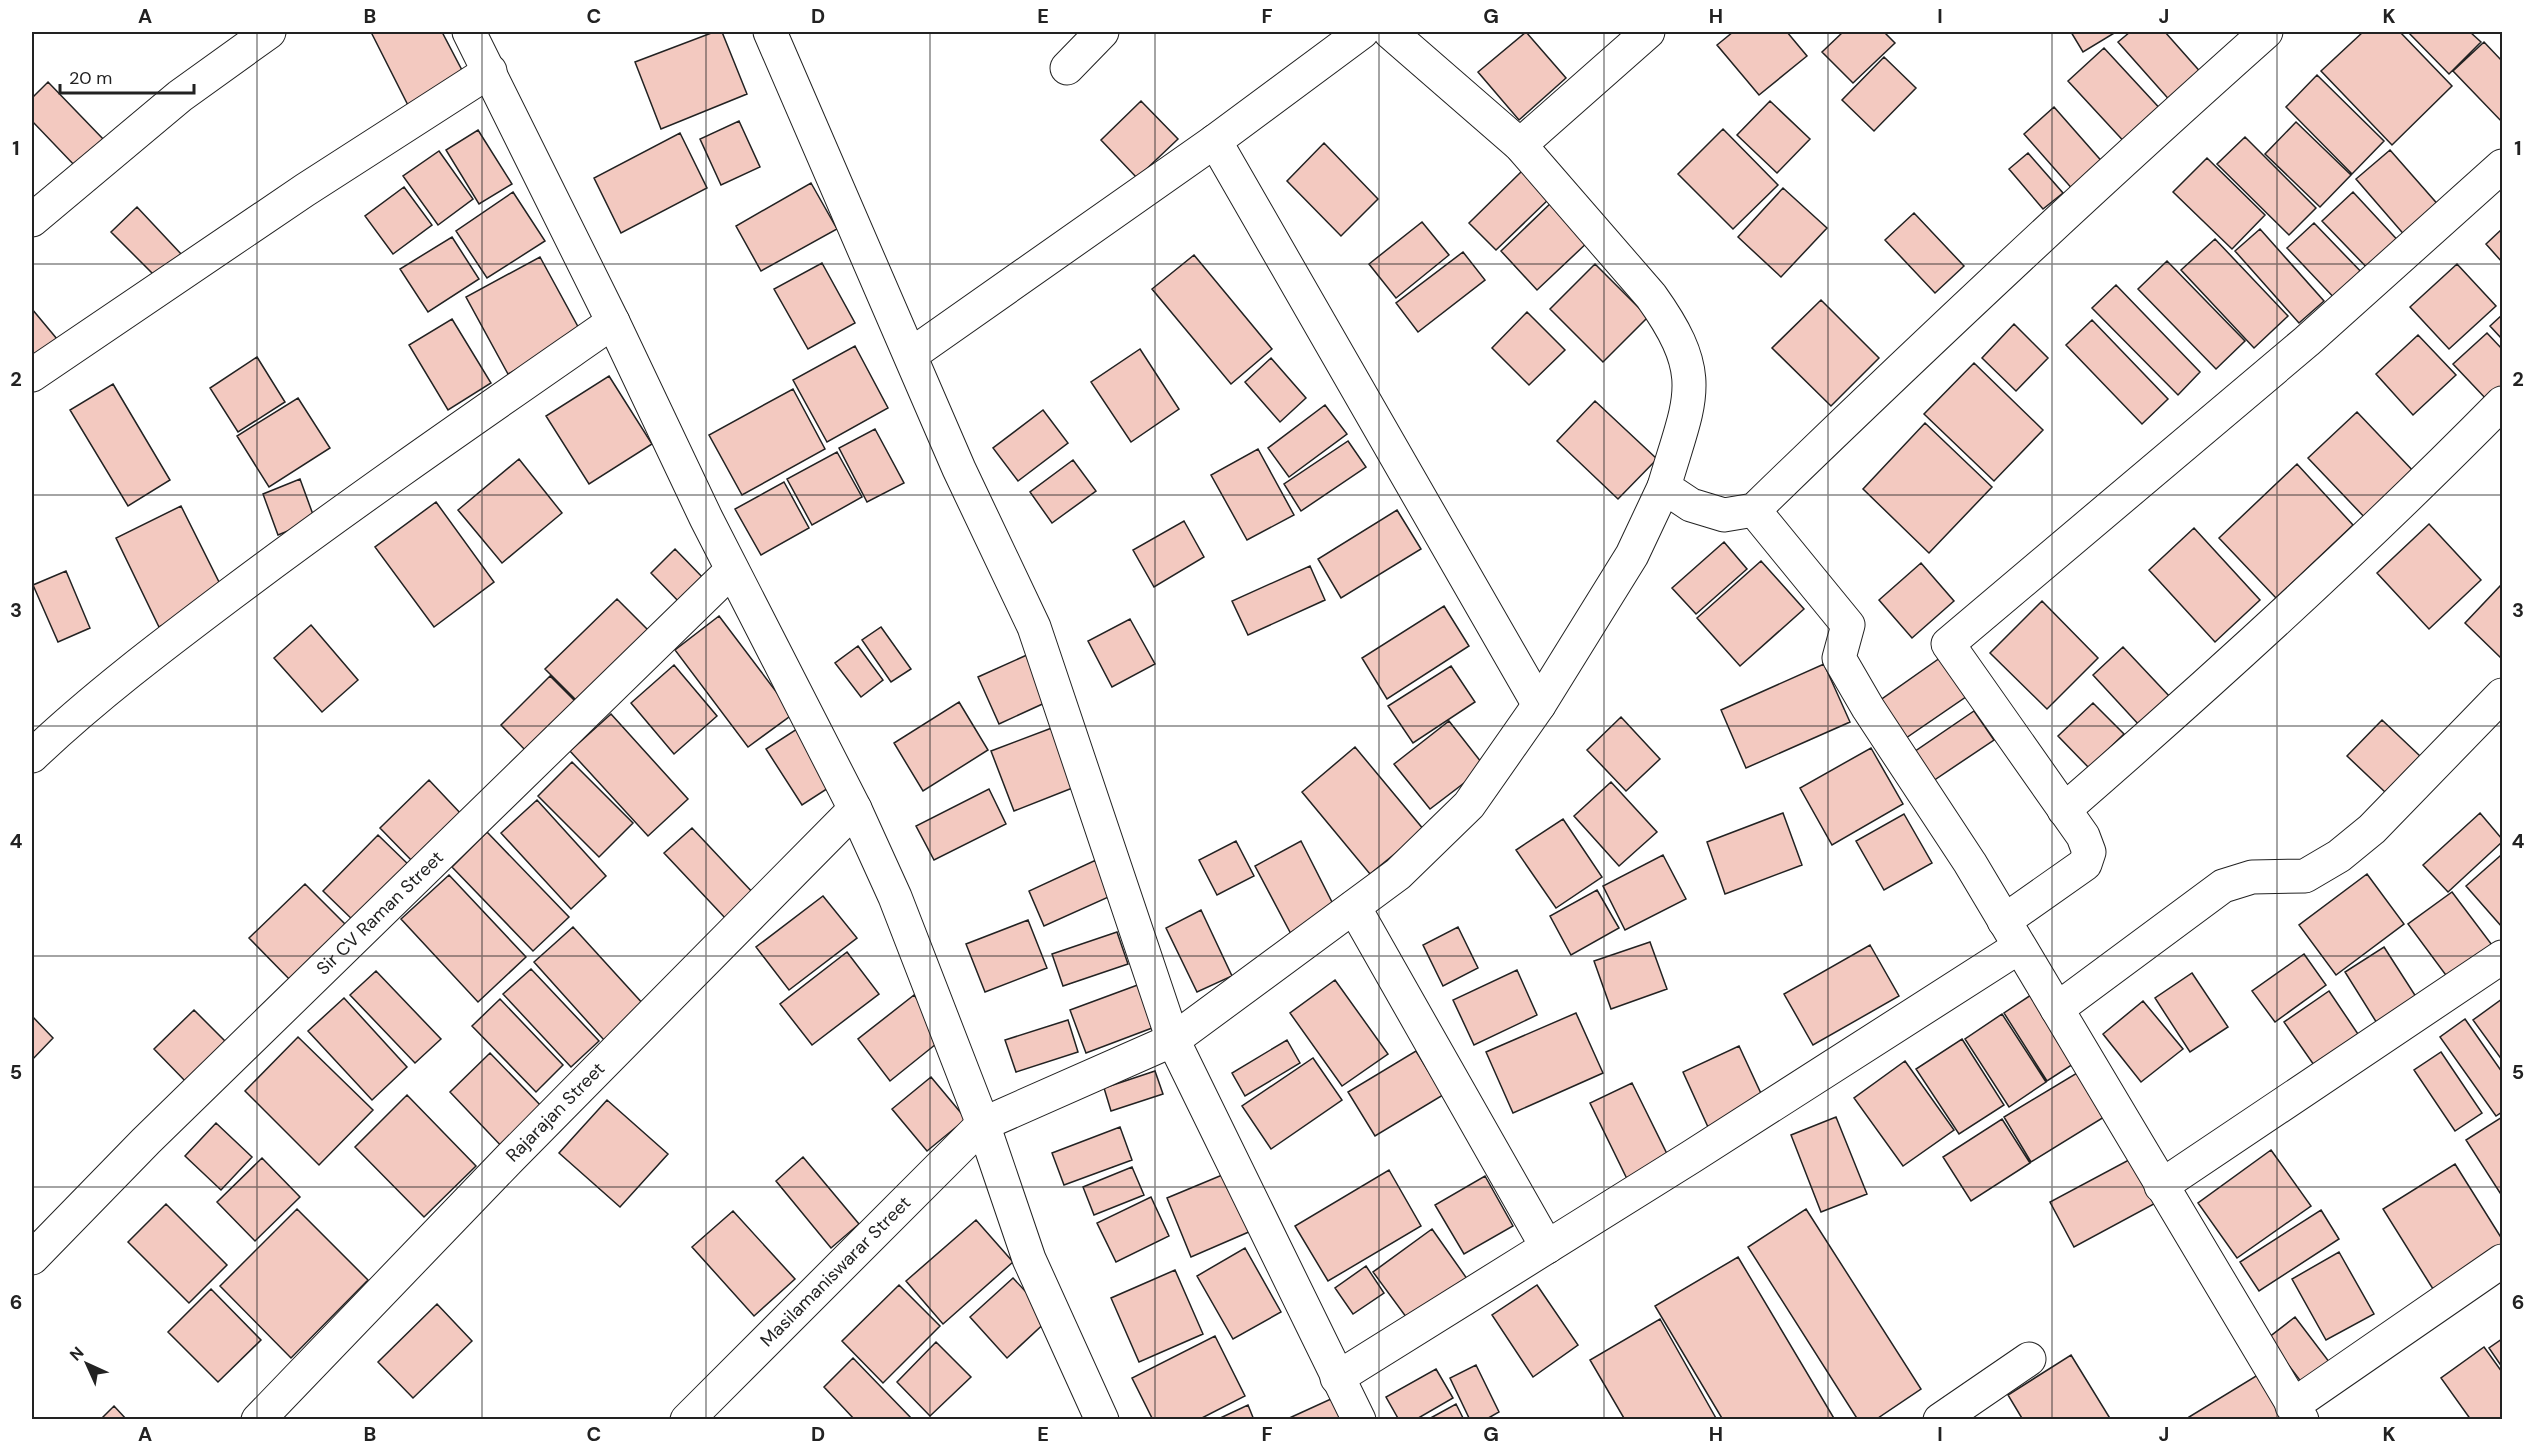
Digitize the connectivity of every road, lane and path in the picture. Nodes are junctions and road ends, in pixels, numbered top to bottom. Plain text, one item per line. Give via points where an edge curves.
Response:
1 (269, 32) edge
2 (469, 32) edge
3 (770, 32) edge
4 (1102, 32) edge
5 (1362, 32) edge
6 (1390, 32) edge
7 (1648, 32) edge
8 (2266, 32) edge
9 (1067, 68) dead end
10 (490, 71) junction
11 (1215, 141) junction
12 (1520, 146) junction
13 (2502, 166) edge
14 (32, 220) edge
15 (613, 322) junction
16 (912, 354) junction
17 (32, 375) edge
18 (2502, 403) edge
19 (1664, 487) junction
20 (1754, 510) junction
21 (732, 570) junction
22 (2502, 695) edge
23 (1539, 705) junction
24 (32, 756) edge
25 (855, 809) junction
26 (2064, 810) junction
27 (1354, 907) junction
28 (2012, 934) junction
29 (2502, 957) edge
30 (2057, 1009) junction
31 (1173, 1040) junction
32 (983, 1124) junction
33 (2161, 1186) junction
34 (1547, 1247) junction
35 (32, 1258) edge
36 (2502, 1261) edge
37 (2029, 1359) dead end
38 (1337, 1378) junction
39 (2297, 1413) edge
40 (258, 1419) edge
41 (687, 1419) edge
42 (1102, 1419) edge
43 (1359, 1419) edge
44 (1940, 1419) edge

1 - 14 street via 180,96
2 - 10 street
3 - 16 street
4 - 9 street
5 - 11 street
6 - 12 street
7 - 12 street
8 - 20 street via 2122,160
10 - 15 street
10 - 17 street via 305,190
11 - 16 street
11 - 23 street
12 - 19 street via 1651,296 1683,348 1691,394
13 - 26 street via 2298,349 1948,644
15 - 21 street
15 - 24 street via 278,559 117,680
16 - 31 street via 959,469 1034,627
18 - 26 street via 2308,593
19 - 20 street via 1691,504 1724,515
19 - 23 street via 1632,555
20 - 28 street via 1848,625 1839,658
21 - 25 street
21 - 35 street, Sir CV Raman Street via 162,1124
22 - 30 street via 2372,829 2339,856 2305,876 2252,877 2223,886
23 - 27 street via 1469,805 1398,874
25 - 32 street via 895,897
25 - 40 street, Rajarajan Street
26 - 28 street via 2083,836 2089,858
27 - 31 street
27 - 34 street
28 - 30 street
28 - 34 street
29 - 33 street
30 - 33 street
31 - 32 street
31 - 38 street
32 - 41 street, Masilamaniswarar Street
32 - 42 street via 1029,1259
33 - 39 street
34 - 38 street
36 - 39 street
37 - 44 street
38 - 43 street

